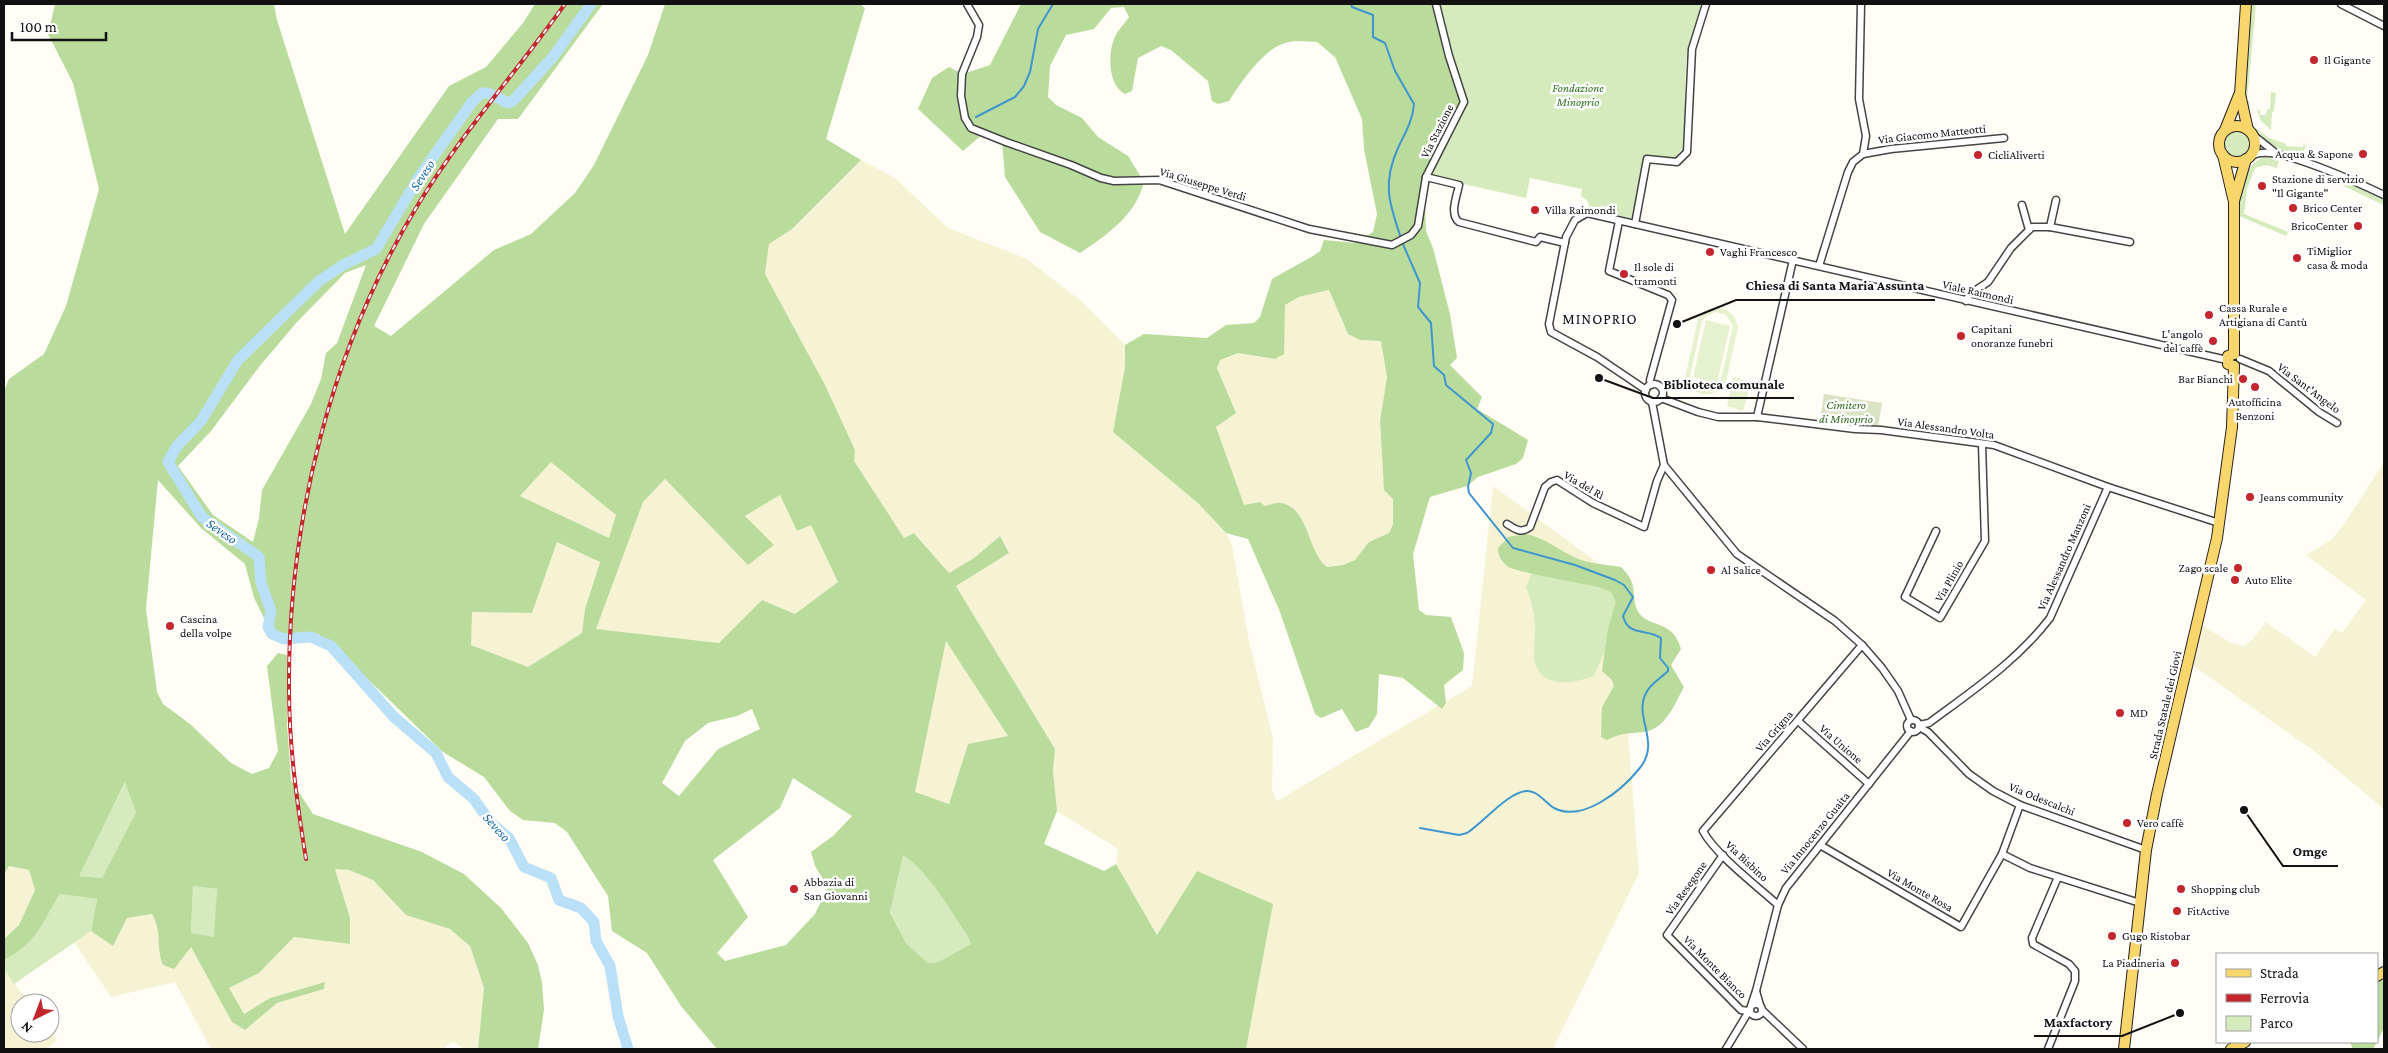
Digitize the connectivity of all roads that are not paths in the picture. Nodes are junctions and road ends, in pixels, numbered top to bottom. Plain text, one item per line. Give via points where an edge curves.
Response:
1 (967, 4) edge
2 (1436, 4) edge
3 (1706, 4) edge
4 (1862, 4) edge
5 (2246, 4) edge
6 (2341, 4) edge
7 (2384, 26) edge
8 (2240, 94) junction
9 (2226, 130) junction
10 (2250, 132) junction
11 (2004, 138) dead end
12 (1863, 154) junction
13 (2278, 154) junction
14 (2223, 155) junction
15 (2248, 158) junction
16 (1426, 177) junction
17 (2384, 195) edge
18 (2056, 200) dead end
19 (2234, 202) junction
20 (2022, 205) dead end
21 (1619, 221) junction
22 (1635, 224) junction
23 (2050, 226) junction
24 (2029, 230) junction
25 (2130, 242) dead end
26 (1564, 243) junction
27 (1793, 260) junction
28 (1819, 266) junction
29 (1966, 301) junction
30 (2233, 360) junction
31 (1648, 388) junction
32 (1661, 398) junction
33 (1652, 402) junction
34 (1757, 417) junction
35 (2337, 423) dead end
36 (1982, 444) junction
37 (1664, 465) junction
38 (2108, 487) junction
39 (2219, 523) junction
40 (1507, 524) dead end
41 (1936, 531) dead end
42 (1862, 645) junction
43 (1911, 720) junction
44 (1798, 721) junction
45 (1919, 726) junction
46 (1911, 732) junction
47 (1869, 784) junction
48 (2020, 805) junction
49 (1703, 831) joint
50 (1820, 844) junction
51 (2146, 850) junction
52 (2002, 854) junction
53 (1723, 855) junction
54 (2058, 878) junction
55 (2140, 903) junction
56 (1778, 905) junction
57 (1667, 935) joint
58 (1756, 991) junction
59 (1750, 1008) junction
60 (1761, 1008) junction
61 (1756, 1016) junction
62 (1774, 1023) junction
63 (1738, 1029) junction
64 (2243, 1043) edge
65 (1726, 1049) edge
66 (1803, 1049) edge
67 (2048, 1049) edge
68 (2124, 1049) edge
69 (2231, 1049) edge

1 - 16 street, Via Giuseppe Verdi via 978,25 977,37 962,74 962,103 971,128 1101,178 1114,181 1159,180 1309,229 1392,245 1411,235 1420,220
2 - 16 street, Via Stazione via 1464,102
3 - 22 street via 1692,49 1687,152 1677,162 1647,159
4 - 12 street, Via Giacomo Matteotti via 1859,99 1866,136
5 - 8 main road
6 - 7 street
8 - 9 main road
8 - 10 main road
9 - 10 main road via 2237,126
9 - 14 main road via 2219,140
10 - 13 street
10 - 15 main road via 2255,146
11 - 12 street, Via Giacomo Matteotti
12 - 28 street, Via Giacomo Matteotti via 1853,162 1848,172
13 - 15 street via 2262,152
13 - 17 street via 2335,173
14 - 15 main road via 2236,162
14 - 19 main road, Strada Statale dei Giovi
15 - 19 main road, Strada Statale dei Giovi
16 - 26 street, Via Stazione via 1458,185 1454,212 1459,222 1536,242 1540,237
18 - 23 street
19 - 30 main road, Strada Statale dei Giovi
20 - 24 street
21 - 22 street, Viale Raimondi
21 - 26 street, Viale Raimondi via 1587,213 1582,215 1571,226
21 - 31 street via 1609,271 1658,290 1672,300
22 - 27 street, Viale Raimondi
23 - 24 street
23 - 25 street
24 - 29 street via 2011,248 1993,277 1970,294
26 - 31 street via 1550,332
27 - 28 street, Viale Raimondi
27 - 34 street
28 - 29 street, Viale Raimondi
29 - 30 street, Viale Raimondi
30 - 35 street, Via Sant'Angelo via 2268,371
30 - 39 main road, Strada Statale dei Giovi via 2232,427
31 - 32 street via 1660,388
31 - 33 street via 1646,397
32 - 33 street
32 - 34 street, Via Alessandro Volta via 1718,417
33 - 37 street
34 - 36 street, Via Alessandro Volta
36 - 38 street, Via Alessandro Volta
36 - 41 street, Via Plinio via 1985,541 1940,618 1905,597
37 - 40 street, Via del Rì via 1656,480 1644,527 1593,504 1557,480 1546,487 1530,527 1519,531
37 - 42 street via 1737,554 1812,604
38 - 39 street, Via Alessandro Volta
38 - 45 street, Via Alessandro Manzoni via 2050,618 2039,633 2006,665 1929,723
39 - 51 main road, Strada Statale dei Giovi
42 - 43 street via 1898,691
42 - 44 street, Via Grigna
43 - 45 street
43 - 46 street via 1907,726
44 - 47 street, Via Unione
44 - 49 street, Via Grigna
45 - 46 street
45 - 48 street, Via Odescalchi via 1969,774
46 - 47 street, Via Innocenzo Guaita
47 - 50 street, Via Innocenzo Guaita
48 - 51 street, Via Odescalchi
48 - 52 street, Via Monte Rosa
49 - 53 street, Via Bisbino
50 - 52 street, Via Monte Rosa via 1962,928
50 - 56 street, Via Innocenzo Guaita via 1786,888
51 - 55 main road, Strada Statale dei Giovi
52 - 54 street
53 - 56 street, Via Bisbino
53 - 57 street, Via Resegone
54 - 55 street
54 - 67 street via 2032,938 2033,944 2069,964 2075,971 2075,981
55 - 68 main road, Strada Statale dei Giovi
56 - 58 street, Via Innocenzo Guaita
57 - 59 street, Via Monte Bianco via 1742,1010
58 - 59 street, Via Innocenzo Guaita
58 - 60 street
59 - 60 street via 1755,1004
59 - 61 street
59 - 63 street, Via Innocenzo Guaita
60 - 61 street, Via Innocenzo Guaita
60 - 62 street
61 - 62 street
61 - 63 street, Via Innocenzo Guaita
62 - 66 street
63 - 65 street, Via Innocenzo Guaita
64 - 69 main road

